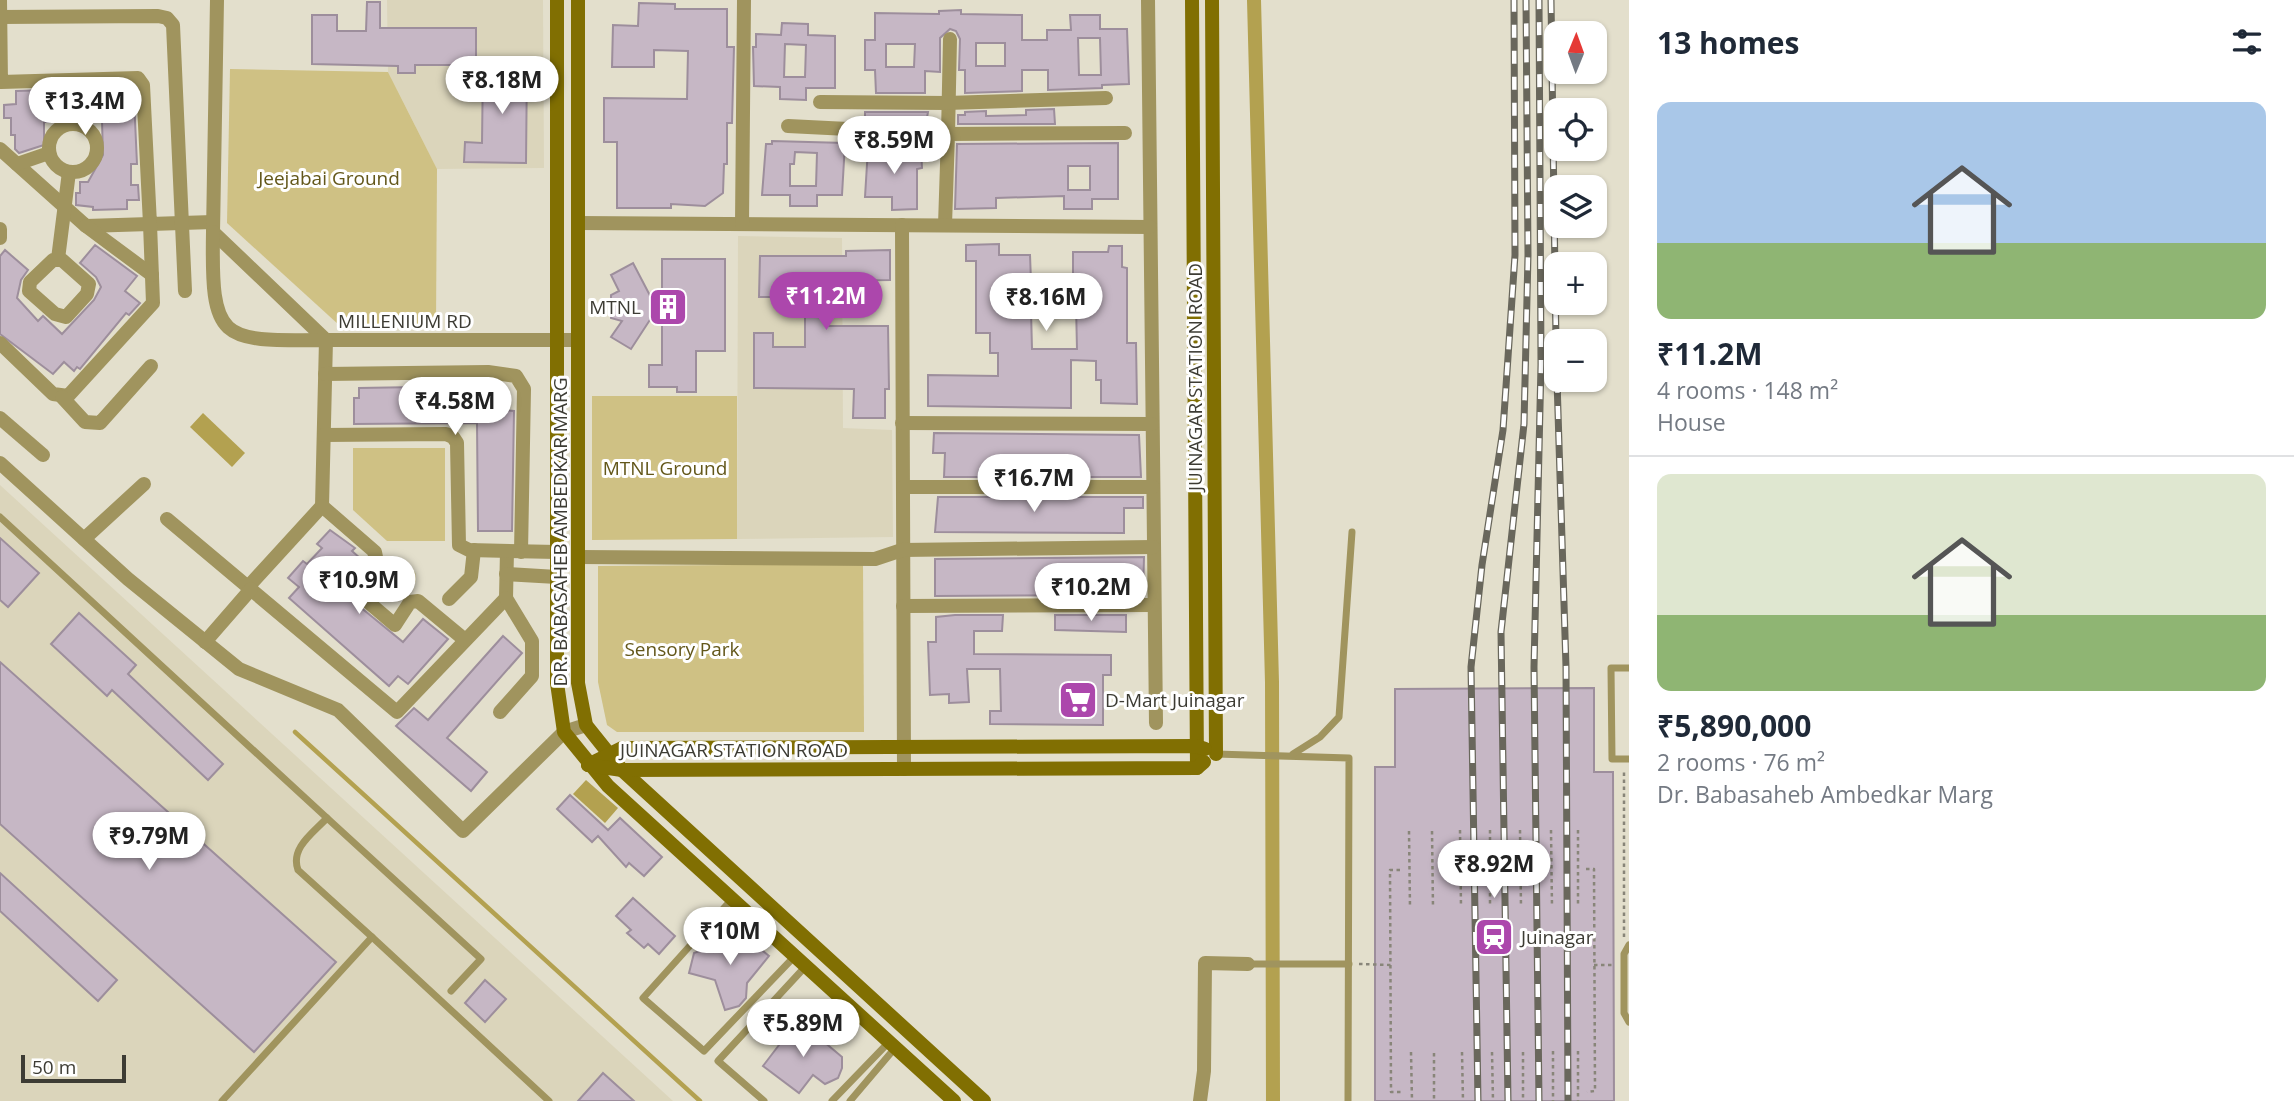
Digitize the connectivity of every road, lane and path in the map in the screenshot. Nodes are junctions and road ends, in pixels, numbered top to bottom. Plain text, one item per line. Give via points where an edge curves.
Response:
1 (0, 0) edge
2 (217, 0) edge
3 (557, 0) edge
4 (578, 0) edge
5 (744, 0) edge
6 (1148, 0) edge
7 (1192, 0) edge
8 (1212, 0) edge
9 (0, 17) edge
10 (950, 38) dead end
11 (0, 83) edge
12 (1106, 98) dead end
13 (820, 102) dead end
14 (947, 103) junction
15 (788, 126) dead end
16 (1125, 133) dead end
17 (948, 134) junction
18 (49, 153) junction
19 (7, 159) edge
20 (69, 172) junction
21 (63, 206) junction
22 (181, 223) junction
23 (578, 223) junction
24 (150, 224) junction
25 (742, 224) junction
26 (902, 225) junction
27 (945, 225) junction
28 (86, 226) junction
29 (213, 227) junction
30 (1150, 227) junction
31 (0, 229) edge
32 (0, 239) edge
33 (58, 259) dead end
34 (152, 275) junction
35 (185, 291) dead end
36 (557, 340) junction
37 (578, 340) junction
38 (326, 341) junction
39 (0, 343) edge
40 (151, 366) dead end
41 (325, 374) junction
42 (62, 397) junction
43 (0, 418) edge
44 (902, 423) junction
45 (1152, 424) junction
46 (324, 435) junction
47 (43, 455) dead end
48 (0, 463) edge
49 (144, 484) dead end
50 (903, 487) junction
51 (1153, 487) junction
52 (321, 506) junction
53 (0, 517) edge
54 (167, 519) dead end
55 (1352, 532) dead end
56 (84, 540) junction
57 (1153, 547) junction
58 (902, 550) junction
59 (474, 551) junction
60 (514, 551) junction
61 (557, 552) junction
62 (579, 556) junction
63 (506, 574) junction
64 (557, 577) junction
65 (249, 588) junction
66 (506, 598) junction
67 (449, 599) dead end
68 (1154, 605) junction
69 (903, 606) junction
70 (465, 640) junction
71 (205, 642) junction
72 (1629, 668) edge
73 (500, 712) dead end
74 (1156, 723) dead end
75 (586, 725) junction
76 (564, 732) junction
77 (1196, 746) junction
78 (904, 747) junction
79 (1216, 754) junction
80 (1293, 754) junction
81 (609, 755) junction
82 (1627, 759) edge
83 (589, 765) junction
84 (1197, 768) junction
85 (904, 769) junction
86 (622, 770) junction
87 (327, 818) junction
88 (1460, 830) dead end
89 (1490, 830) dead end
90 (1520, 830) dead end
91 (1551, 830) dead end
92 (1578, 830) dead end
93 (1409, 831) dead end
94 (1433, 831) dead end
95 (1586, 869) dead end
96 (1400, 870) dead end
97 (732, 899) junction
98 (1461, 907) dead end
99 (1490, 907) dead end
100 (1521, 907) dead end
101 (1552, 907) dead end
102 (1578, 907) dead end
103 (1410, 908) dead end
104 (1433, 908) dead end
105 (372, 937) junction
106 (1629, 945) edge
107 (1624, 954) junction
108 (800, 962) junction
109 (1248, 964) joint
110 (1349, 964) junction
111 (1391, 965) junction
112 (1594, 965) junction
113 (1624, 965) junction
114 (451, 991) dead end
115 (873, 999) junction
116 (858, 1015) junction
117 (1629, 1022) edge
118 (892, 1045) junction
119 (1553, 1051) dead end
120 (1578, 1051) dead end
121 (1411, 1052) dead end
122 (1462, 1052) dead end
123 (1492, 1052) dead end
124 (1523, 1052) dead end
125 (1433, 1053) dead end
126 (1587, 1091) dead end
127 (1402, 1093) dead end
128 (222, 1101) edge
129 (549, 1101) edge
130 (764, 1101) edge
131 (832, 1101) edge
132 (850, 1101) edge
133 (954, 1101) edge
134 (984, 1101) edge
135 (1200, 1101) edge
136 (1348, 1101) edge
137 (1412, 1101) edge
138 (1434, 1101) edge
139 (1463, 1101) edge
140 (1493, 1101) edge
141 (1523, 1101) edge
142 (1553, 1101) edge
143 (1578, 1101) edge

1 - 9 street
2 - 29 street
3 - 36 street, DR. BABASAHEB AMBEDKAR MARG
4 - 23 street, DR. BABASAHEB AMBEDKAR MARG
5 - 25 street
6 - 30 street
7 - 77 street, JUINAGAR STATION ROAD
8 - 79 street, JUINAGAR STATION ROAD
9 - 11 street
9 - 22 street via 167,18 174,36
10 - 14 street
11 - 24 street via 138,78
12 - 14 street
13 - 14 street
14 - 17 street
15 - 17 street
16 - 17 street
17 - 27 street
18 - 19 street
18 - 20 street via 55,164
18 - 20 street via 53,135 64,125 79,124 92,132 97,156 86,169
19 - 21 street
20 - 21 street
21 - 28 street
21 - 33 street
22 - 24 street
22 - 29 street
22 - 35 street
23 - 25 street
23 - 37 street, DR. BABASAHEB AMBEDKAR MARG
24 - 28 street
24 - 34 street
25 - 26 street
26 - 27 street
26 - 44 street
27 - 30 street
28 - 34 street
29 - 38 street, MILLENIUM RD
29 - 38 street via 212,284 217,314 230,332 252,339
30 - 45 street
31 - 32 street
34 - 42 street via 153,303 73,394
36 - 37 street, MILLENIUM RD
36 - 38 street, MILLENIUM RD
36 - 61 street, DR. BABASAHEB AMBEDKAR MARG
37 - 62 street, DR. BABASAHEB AMBEDKAR MARG
38 - 41 street
39 - 42 street via 53,394
40 - 42 street via 100,423 85,422
41 - 46 street
41 - 60 street via 488,372 516,376 522,382 524,400
43 - 47 street
44 - 45 street
44 - 50 street
45 - 51 street
46 - 52 street
46 - 59 street via 453,437 457,443 456,540 462,548
48 - 56 street
49 - 56 street
50 - 51 street
50 - 58 street
51 - 57 street
52 - 65 street
52 - 70 street via 375,552 376,557 353,582 354,590 395,625 411,602 418,601
53 - 87 lane
54 - 65 street
55 - 80 lane via 1339,717 1320,737
56 - 71 street
57 - 58 street
57 - 68 street
58 - 62 street via 876,559
58 - 69 street
59 - 60 street
59 - 67 street via 471,577
60 - 61 street
60 - 63 street
61 - 64 street, DR. BABASAHEB AMBEDKAR MARG
62 - 75 street, DR. BABASAHEB AMBEDKAR MARG via 578,683
63 - 64 street
63 - 66 street
64 - 76 street, DR. BABASAHEB AMBEDKAR MARG via 557,683
65 - 70 street via 397,712
65 - 71 street
66 - 70 street
66 - 73 street via 531,641 533,676
68 - 69 street
68 - 74 street
69 - 78 street
71 - 76 street via 239,669 338,710 463,831
72 - 82 lane via 1611,668 1612,759
75 - 76 street
75 - 81 street, DR. BABASAHEB AMBEDKAR MARG
76 - 83 street, DR. BABASAHEB AMBEDKAR MARG
77 - 78 street, JUINAGAR STATION ROAD
77 - 79 street, JUINAGAR STATION ROAD
77 - 84 street, JUINAGAR STATION ROAD
78 - 81 street, JUINAGAR STATION ROAD via 622,748
78 - 85 street
79 - 80 lane, JUINAGAR STATION ROAD
79 - 84 street
80 - 110 lane, JUINAGAR STATION ROAD via 1349,758
81 - 83 street, JUINAGAR STATION ROAD
81 - 86 street, DR. BABASAHEB AMBEDKAR MARG
82 - 107 path
83 - 86 street, JUINAGAR STATION ROAD
83 - 97 street, DR. BABASAHEB AMBEDKAR MARG
84 - 85 street, JUINAGAR STATION ROAD
85 - 86 street, JUINAGAR STATION ROAD
86 - 115 street, DR. BABASAHEB AMBEDKAR MARG
87 - 105 lane via 297,850 298,870
87 - 114 lane via 481,959
88 - 98 path
89 - 99 path
90 - 100 path
91 - 101 path
92 - 102 path
93 - 103 path
94 - 104 path
95 - 112 path via 1594,869
96 - 111 path via 1390,870
97 - 108 street, DR. BABASAHEB AMBEDKAR MARG
97 - 108 lane via 643,998 704,1051
105 - 128 lane
105 - 129 lane
106 - 107 lane
107 - 113 lane
108 - 116 street, DR. BABASAHEB AMBEDKAR MARG
108 - 130 lane via 718,1061
109 - 110 lane
109 - 135 street via 1205,963
110 - 111 path
110 - 136 lane
111 - 127 path via 1391,1092
112 - 113 path
112 - 126 path via 1595,1091
113 - 117 lane via 1624,1013
115 - 116 street
115 - 134 street, DR. BABASAHEB AMBEDKAR MARG
116 - 118 street, DR. BABASAHEB AMBEDKAR MARG
118 - 131 lane
118 - 132 lane
118 - 133 street, DR. BABASAHEB AMBEDKAR MARG
119 - 142 path
120 - 143 path
121 - 137 path
122 - 139 path
123 - 140 path
124 - 141 path
125 - 138 path

